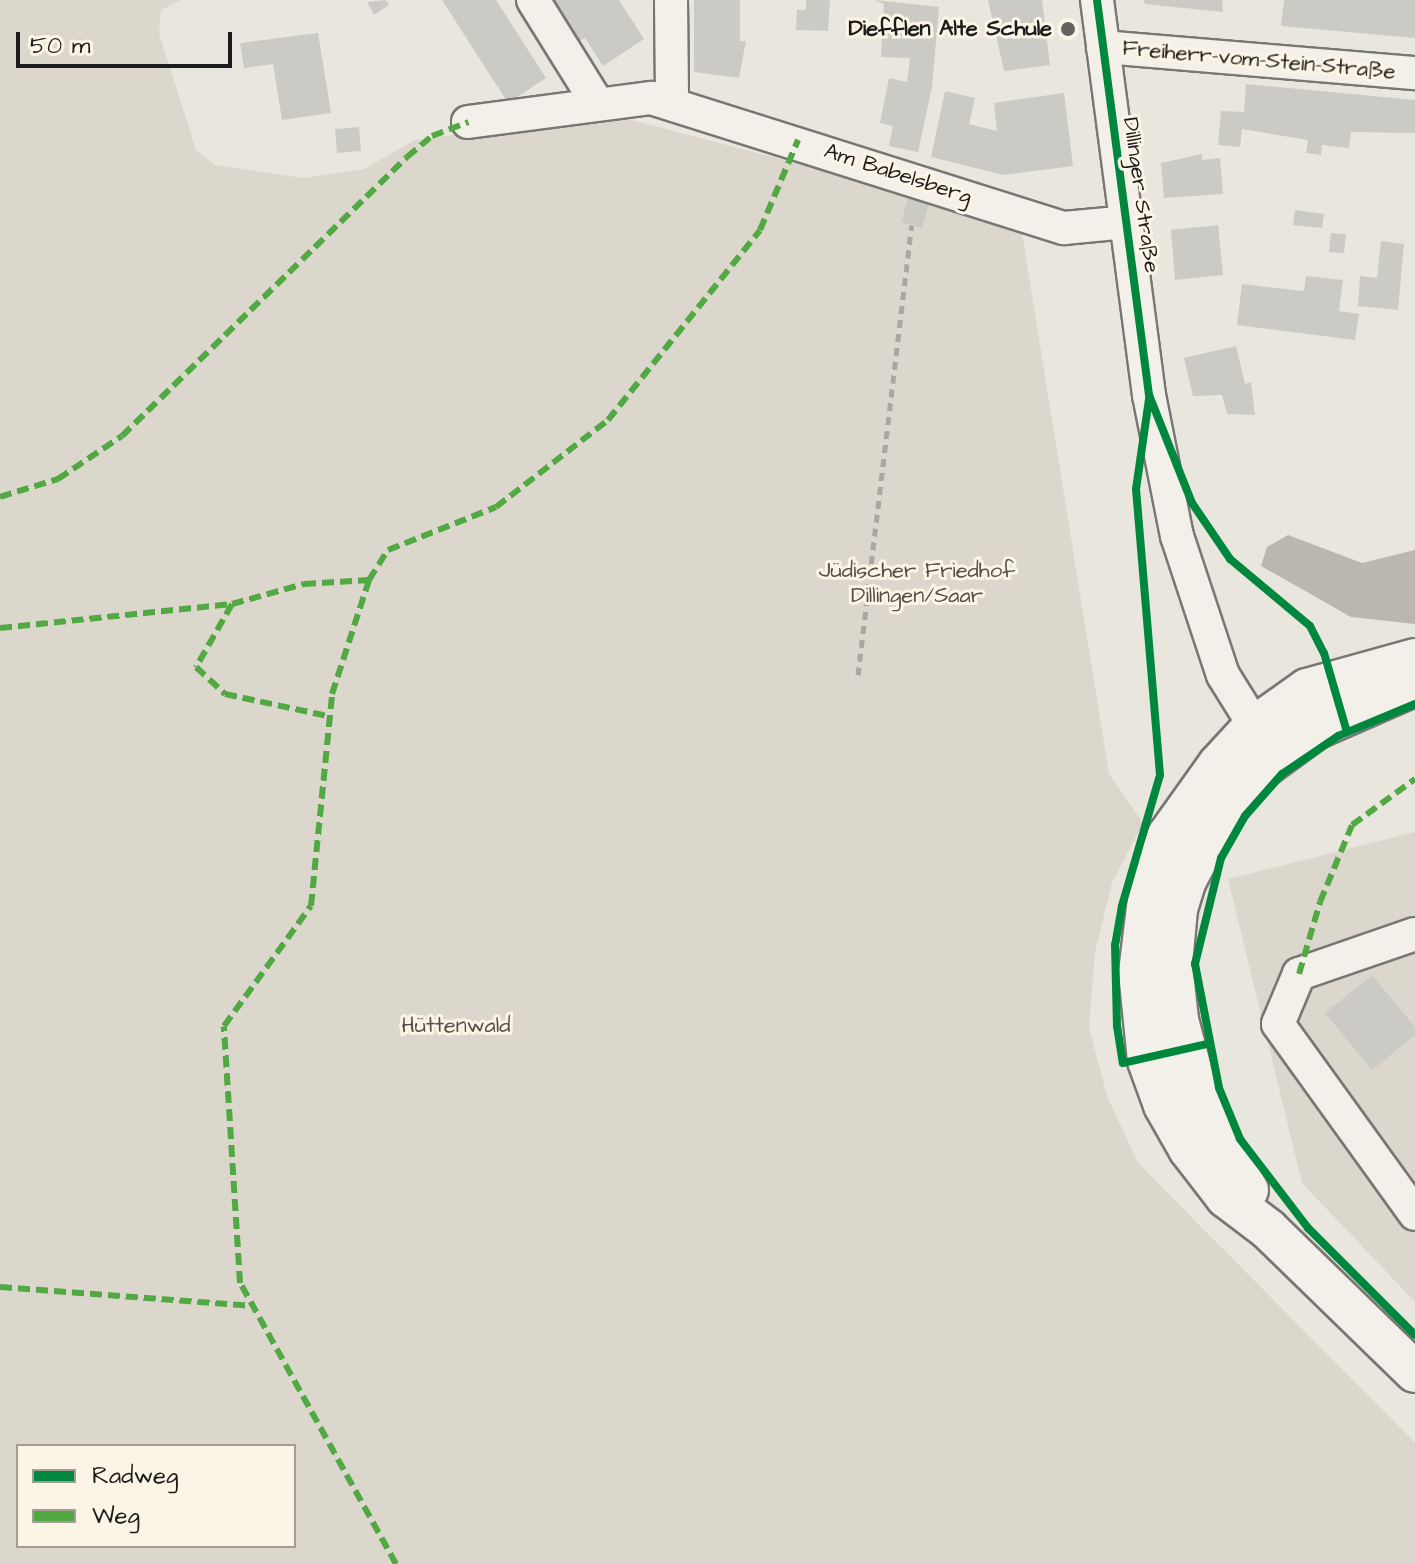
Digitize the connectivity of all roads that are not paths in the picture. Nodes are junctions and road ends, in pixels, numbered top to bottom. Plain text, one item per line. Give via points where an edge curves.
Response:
1 (533, 0) edge
2 (671, 0) edge
3 (1097, 0) edge
4 (1103, 47) junction
5 (1415, 73) edge
6 (672, 102) junction
7 (597, 103) junction
8 (468, 122) dead end
9 (1127, 222) junction
10 (1415, 659) edge
11 (1415, 685) edge
12 (1264, 742) junction
13 (1415, 934) edge
14 (1415, 1214) edge
15 (1415, 1372) edge

1 - 7 street
2 - 6 street
3 - 4 street, Dillinger Straße
4 - 5 street, Freiherr-vom-Stein-Straße
4 - 9 street, Dillinger Straße
6 - 7 street, Am Babelsberg via 651,98
6 - 9 street, Am Babelsberg via 1064,228
7 - 8 street, Am Babelsberg
9 - 12 street, Dillinger Straße via 1149,395 1177,536 1223,675
10 - 12 main road via 1307,689
11 - 12 main road via 1315,729
12 - 15 main road via 1190,799 1168,835 1150,883 1139,972 1148,1061 1164,1105 1226,1197 1268,1229
13 - 14 street via 1299,974 1278,1024

